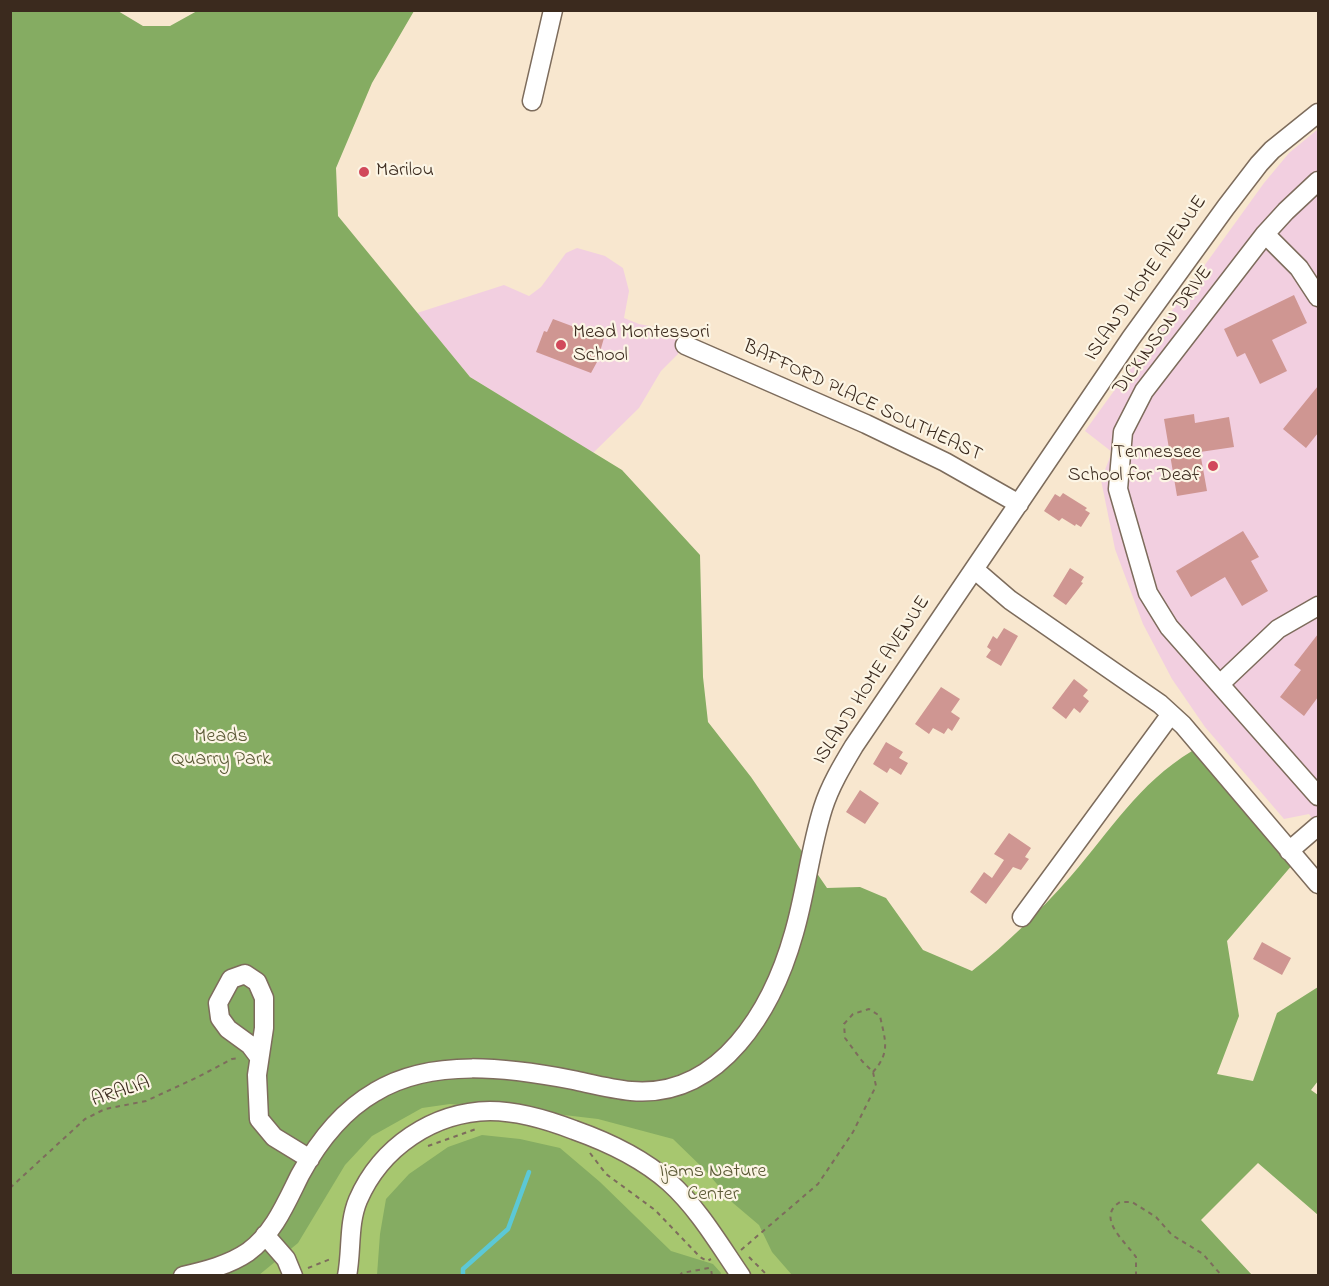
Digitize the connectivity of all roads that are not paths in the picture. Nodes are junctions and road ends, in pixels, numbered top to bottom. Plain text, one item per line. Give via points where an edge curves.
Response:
1 (553, 10) edge
2 (532, 101) dead end
3 (1318, 113) edge
4 (1318, 181) edge
5 (1265, 234) junction
6 (1318, 297) edge
7 (686, 345) dead end
8 (1018, 504) junction
9 (974, 569) junction
10 (1318, 606) edge
11 (1220, 684) junction
12 (1171, 714) junction
13 (1318, 796) edge
14 (1318, 826) edge
15 (1289, 850) junction
16 (1318, 884) edge
17 (1022, 917) dead end
18 (258, 1057) road end
19 (310, 1159) junction
20 (266, 1235) junction
21 (730, 1252) junction
22 (299, 1272) edge
23 (183, 1275) edge
24 (347, 1275) edge
25 (726, 1275) edge
26 (741, 1275) edge

1 - 2 street
3 - 8 street, ISLAND HOME AVENUE via 1272,150 1246,179
4 - 5 street, DICKINSON DRIVE
5 - 6 street via 1299,268
5 - 11 street, DICKINSON DRIVE via 1144,391 1123,432 1118,489 1148,593 1168,627
7 - 8 street, BAFFORD PLACE SOUTHEAST via 866,424 945,462
8 - 9 street, ISLAND HOME AVENUE
9 - 12 street via 1010,600
9 - 19 street, ISLAND HOME AVENUE via 836,777 818,827 784,964 747,1033 722,1061 694,1079 668,1089 648,1091 497,1070 452,1070 414,1076 378,1090 350,1109
10 - 11 street via 1278,629
11 - 13 street, DICKINSON DRIVE
12 - 15 street
12 - 17 street
14 - 15 street
15 - 16 street
18 - 19 street via 259,1119 274,1137
19 - 20 street, ISLAND HOME AVENUE
20 - 22 street
20 - 23 street, ISLAND HOME AVENUE via 235,1260
21 - 24 street via 682,1195 640,1160 562,1125 490,1111 436,1123 410,1136 388,1154 358,1200 352,1219
21 - 25 street
21 - 26 street

